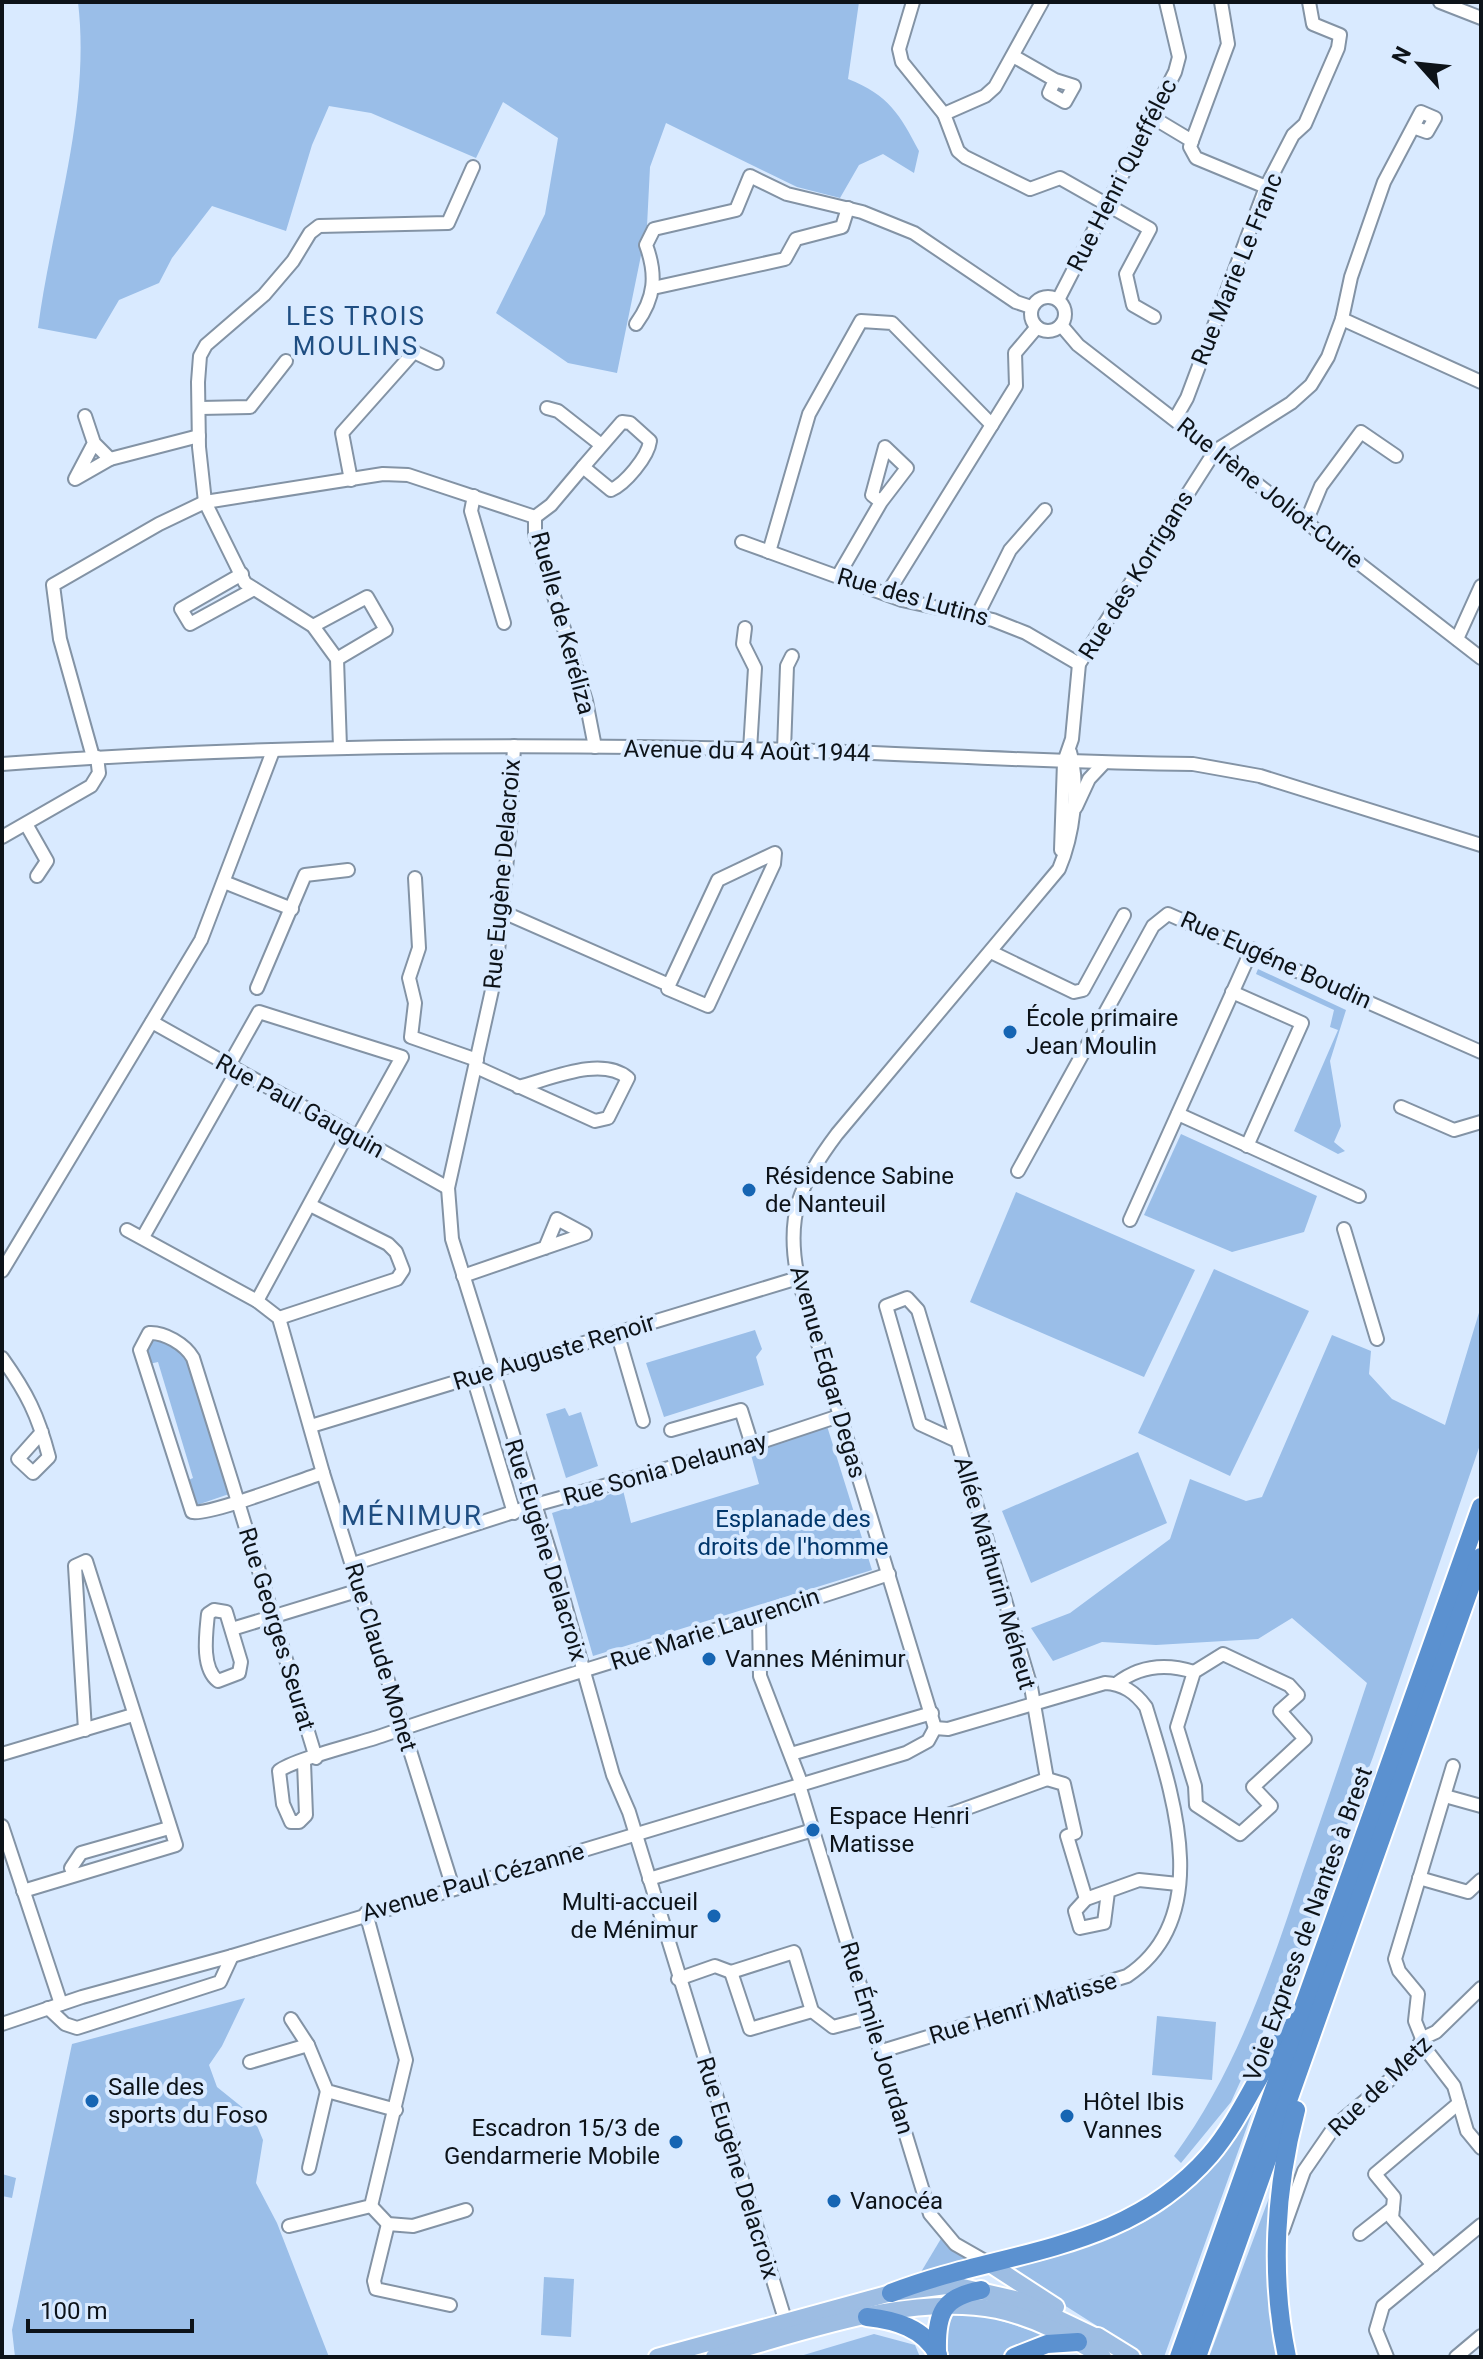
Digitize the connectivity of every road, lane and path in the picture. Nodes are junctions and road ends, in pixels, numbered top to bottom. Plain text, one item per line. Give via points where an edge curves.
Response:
1 (913, 2) edge
2 (1042, 2) edge
3 (1166, 2) edge
4 (1221, 2) edge
5 (1309, 2) edge
6 (1440, 2) edge
7 (1474, 11) edge
8 (1013, 56) junction
9 (1055, 80) dead end
10 (944, 114) junction
11 (1152, 117) junction
12 (1413, 127) dead end
13 (1192, 141) junction
14 (473, 167) dead end
15 (1266, 187) junction
16 (1106, 204) junction
17 (848, 208) junction
18 (653, 288) junction
19 (1058, 300) junction
20 (1031, 307) junction
21 (1154, 317) dead end
22 (1342, 319) junction
23 (636, 324) dead end
24 (1061, 325) junction
25 (1037, 327) junction
26 (286, 361) dead end
27 (437, 363) dead end
28 (1481, 382) edge
29 (200, 408) junction
30 (547, 408) dead end
31 (85, 416) dead end
32 (1175, 419) junction
33 (992, 425) junction
34 (199, 436) junction
35 (94, 443) junction
36 (600, 444) junction
37 (1215, 451) junction
38 (1396, 456) dead end
39 (110, 459) junction
40 (583, 467) junction
41 (351, 480) junction
42 (474, 496) junction
43 (205, 502) junction
44 (881, 502) dead end
45 (1045, 510) dead end
46 (535, 517) junction
47 (1306, 522) junction
48 (742, 542) dead end
49 (769, 552) junction
50 (242, 574) junction
51 (838, 576) junction
52 (1481, 586) edge
53 (254, 589) junction
54 (887, 594) junction
55 (976, 618) junction
56 (504, 623) dead end
57 (313, 626) junction
58 (745, 628) dead end
59 (1457, 639) junction
60 (792, 656) dead end
61 (1481, 658) edge
62 (337, 659) junction
63 (1079, 664) junction
64 (514, 746) junction
65 (340, 747) junction
66 (595, 747) junction
67 (750, 750) junction
68 (784, 750) junction
69 (273, 751) junction
70 (95, 757) junction
71 (1069, 759) junction
72 (1104, 763) junction
73 (2, 764) edge
74 (1071, 818) junction
75 (26, 824) junction
76 (2, 837) edge
77 (1481, 845) edge
78 (1063, 859) junction
79 (348, 870) dead end
80 (37, 876) dead end
81 (415, 878) dead end
82 (224, 882) junction
83 (292, 909) junction
84 (503, 912) junction
85 (1124, 915) dead end
86 (1252, 949) junction
87 (991, 952) junction
88 (669, 985) junction
89 (257, 988) dead end
90 (1232, 992) junction
91 (152, 1022) junction
92 (1481, 1052) edge
93 (476, 1064) junction
94 (232, 1069) junction
95 (518, 1087) junction
96 (1401, 1107) dead end
97 (1178, 1114) junction
98 (1481, 1122) edge
99 (353, 1135) junction
100 (1247, 1146) junction
101 (1018, 1171) dead end
102 (448, 1188) junction
103 (1359, 1196) dead end
104 (310, 1205) junction
105 (1130, 1220) dead end
106 (1344, 1229) dead end
107 (127, 1230) dead end
108 (143, 1237) junction
109 (545, 1248) dead end
110 (2, 1271) edge
111 (463, 1276) junction
112 (798, 1278) junction
113 (257, 1301) junction
114 (279, 1318) junction
115 (617, 1332) junction
116 (1377, 1339) dead end
117 (2, 1358) edge
118 (492, 1371) junction
119 (473, 1377) junction
120 (839, 1416) junction
121 (643, 1421) dead end
122 (311, 1426) junction
123 (671, 1430) dead end
124 (42, 1432) dead end
125 (957, 1441) junction
126 (752, 1445) junction
127 (323, 1473) junction
128 (237, 1500) junction
129 (535, 1505) junction
130 (1481, 1507) edge
131 (514, 1513) junction
132 (1481, 1557) edge
133 (353, 1564) junction
134 (889, 1574) junction
135 (360, 1590) junction
136 (759, 1615) junction
137 (274, 1617) junction
138 (232, 1629) junction
139 (582, 1671) junction
140 (1194, 1672) junction
141 (1116, 1684) junction
142 (1033, 1706) junction
143 (932, 1713) junction
144 (133, 1715) junction
145 (403, 1727) junction
146 (935, 1728) junction
147 (85, 1730) junction
148 (2, 1754) edge
149 (791, 1754) junction
150 (310, 1760) junction
151 (1453, 1766) dead end
152 (1047, 1779) junction
153 (800, 1785) junction
154 (1445, 1796) junction
155 (1196, 1805) junction
156 (1481, 1806) edge
157 (1176, 1813) junction
158 (934, 1820) dead end
159 (2, 1826) edge
160 (169, 1828) junction
161 (813, 1830) junction
162 (636, 1835) junction
163 (74, 1875) junction
164 (1419, 1878) junction
165 (649, 1879) junction
166 (1481, 1880) edge
167 (1178, 1884) junction
168 (453, 1888) junction
169 (23, 1891) junction
170 (1108, 1892) junction
171 (1086, 1899) junction
172 (366, 1913) junction
173 (232, 1956) junction
174 (731, 1972) junction
175 (678, 1979) junction
176 (1481, 1988) edge
177 (55, 2006) junction
178 (812, 2011) junction
179 (1309, 2016) junction
180 (871, 2017) junction
181 (291, 2019) dead end
182 (2, 2024) edge
183 (1423, 2038) junction
184 (308, 2045) junction
185 (882, 2051) junction
186 (250, 2062) dead end
187 (327, 2091) junction
188 (1459, 2103) junction
189 (396, 2110) junction
190 (1481, 2148) edge
191 (309, 2168) dead end
192 (371, 2206) junction
193 (1393, 2208) junction
194 (466, 2210) dead end
195 (388, 2224) junction
196 (1481, 2225) edge
197 (289, 2226) dead end
198 (1360, 2234) dead end
199 (1278, 2240) junction
200 (990, 2264) junction
201 (1433, 2265) junction
202 (981, 2290) junction
203 (891, 2293) junction
204 (450, 2305) dead end
205 (946, 2305) junction
206 (867, 2317) junction
207 (788, 2329) junction
208 (1481, 2336) edge
209 (1078, 2342) junction
210 (1104, 2349) edge
211 (938, 2354) edge
212 (657, 2357) edge
213 (714, 2357) edge
214 (1014, 2357) edge
215 (1132, 2357) edge
216 (1179, 2357) edge
217 (1197, 2357) edge
218 (1287, 2357) edge
219 (1387, 2357) edge
220 (1456, 2357) edge

1 - 10 street via 899,49 902,62
2 - 8 street
3 - 11 street, Rue Henri Queffélec via 1179,57
4 - 13 street via 1228,44
5 - 15 street, Rue Marie Le Franc via 1313,24 1340,35 1338,48 1305,124 1293,135
6 - 7 street
8 - 9 street
8 - 10 street via 985,96
10 - 16 street via 965,157 1030,189 1060,178
11 - 13 street
11 - 16 street, Rue Henri Queffélec
12 - 22 street via 1384,182
13 - 15 street via 1196,158
14 - 29 street via 448,223 319,226 310,233 264,295 206,345 200,356
15 - 32 street, Rue Marie Le Franc
16 - 19 street, Rue Henri Queffélec
16 - 21 street via 1150,229 1126,274 1133,305
17 - 18 street via 842,227 796,239 785,259
17 - 18 street via 787,194 750,176 736,210 654,229 646,245 655,274
17 - 20 street via 914,233
18 - 23 street via 648,308
19 - 20 street via 1043,297
19 - 24 street via 1065,309
20 - 25 street via 1030,318
22 - 28 street
22 - 37 street via 1311,385
24 - 25 street via 1052,331
24 - 32 street, Rue Irène Joliot-Curie via 1078,345
25 - 33 street via 1015,353 1016,386
26 - 29 street via 250,407
27 - 41 street via 414,352 342,433
29 - 34 street
30 - 36 street
31 - 35 street
32 - 37 street, Rue Irène Joliot-Curie
33 - 49 street via 892,323 861,321 809,414
33 - 54 street
34 - 39 street
34 - 43 street
35 - 39 street
35 - 39 street via 75,479
36 - 40 street
36 - 40 street via 622,422 650,441 649,450 611,490
37 - 47 street, Rue Irène Joliot-Curie
37 - 63 street, Rue des Korrigans
38 - 47 street via 1361,432 1321,486
40 - 46 street
41 - 42 street, Ruelle de Keréliza via 408,475
41 - 43 street, Ruelle de Keréliza
42 - 46 street, Ruelle de Keréliza
42 - 56 street via 474,526
43 - 50 street
43 - 70 street, Ruelle de Keréliza via 53,585 63,653
44 - 51 street
45 - 55 street via 1010,550
46 - 66 street, Ruelle de Keréliza via 535,534
47 - 59 street, Rue Irène Joliot-Curie
48 - 49 street, Rue des Lutins
49 - 51 street, Rue des Lutins
50 - 53 street
50 - 53 street via 181,609 190,624
51 - 54 street, Rue des Lutins
52 - 59 street
53 - 57 street
54 - 55 street, Rue des Lutins
55 - 63 street, Rue des Lutins via 1026,633
57 - 62 street
57 - 62 street via 367,597 386,630
58 - 67 street via 743,644 755,668
59 - 61 street, Rue Irène Joliot-Curie
60 - 68 street via 787,666
62 - 65 street
63 - 71 street, Rue des Korrigans
64 - 65 street, Avenue du 4 Août 1944
64 - 66 street, Avenue du 4 Août 1944
64 - 84 street, Rue Eugène Delacroix
65 - 69 street, Avenue du 4 Août 1944
66 - 67 street, Avenue du 4 Août 1944
67 - 68 street, Avenue du 4 Août 1944
68 - 71 street, Avenue du 4 Août 1944
69 - 70 street, Avenue du 4 Août 1944
69 - 82 street
70 - 73 street, Avenue du 4 Août 1944
70 - 75 street via 99,773 91,786
71 - 72 street, Avenue du 4 Août 1944
71 - 74 street, Avenue Edgar Degas
71 - 78 street
72 - 74 street via 1089,779
72 - 77 street, Avenue du 4 Août 1944 via 1224,767
74 - 78 street, Avenue Edgar Degas
75 - 76 street
75 - 80 street via 47,861
78 - 87 street, Avenue Edgar Degas
79 - 83 street via 305,875
81 - 93 street via 419,948 409,978 415,1003 411,1037
82 - 83 street
82 - 91 street via 201,940
83 - 89 street
84 - 88 street
84 - 93 street, Rue Eugène Delacroix
85 - 87 street via 1083,990 1074,992
86 - 90 street
86 - 92 street, Rue Eugéne Boudin
86 - 101 street, Rue Eugéne Boudin via 1176,915 1161,918
87 - 112 street, Avenue Edgar Degas via 815,1163 793,1218
88 - 88 street via 718,880 775,853 708,1006
90 - 97 street
90 - 100 street via 1302,1023
91 - 94 street, Rue Paul Gauguin
91 - 110 street
93 - 95 street
93 - 102 street, Rue Eugène Delacroix
94 - 99 street, Rue Paul Gauguin
94 - 99 street via 259,1012 402,1057
94 - 108 street
95 - 95 street via 595,1121 608,1118 628,1078 602,1067
96 - 98 street via 1454,1130
97 - 100 street
97 - 105 street
99 - 102 street, Rue Paul Gauguin
99 - 104 street
100 - 103 street
102 - 111 street, Rue Eugène Delacroix via 452,1239
104 - 113 street
104 - 114 street via 388,1244 403,1270 397,1279
106 - 116 street
107 - 108 street
108 - 113 street
109 - 111 street
111 - 118 street, Rue Eugène Delacroix
112 - 115 street, Rue Auguste Renoir
112 - 120 street, Avenue Edgar Degas
113 - 114 street
114 - 122 street, Rue Claude Monet
115 - 118 street, Rue Auguste Renoir
115 - 121 street
117 - 124 street via 34,1405
118 - 119 street, Rue Auguste Renoir
118 - 129 street, Rue Eugène Delacroix
119 - 122 street, Rue Auguste Renoir
119 - 131 street
120 - 126 street, Rue Sonia Delaunay
120 - 134 street, Avenue Edgar Degas
122 - 127 street, Rue Claude Monet
123 - 126 street via 741,1410
125 - 125 street, Allée Mathurin Méheut via 918,1310 907,1298 886,1306 920,1424
125 - 142 street, Allée Mathurin Méheut
126 - 129 street, Rue Sonia Delaunay
127 - 128 street
127 - 133 street, Rue Claude Monet
128 - 128 street via 193,1358 188,1349 149,1333 140,1350 192,1512
128 - 137 street, Rue Georges Seurat
129 - 131 street, Rue Sonia Delaunay
129 - 139 street, Rue Eugène Delacroix
130 - 179 highway, Voie Express de Nantes à Brest
131 - 133 street, Rue Sonia Delaunay
132 - 179 highway, Voie Express de Nantes à Brest
133 - 135 street, Rue Claude Monet
134 - 136 street, Rue Marie Laurencin
134 - 143 street, Avenue Edgar Degas
135 - 137 street
135 - 145 street, Rue Claude Monet
136 - 139 street, Rue Marie Laurencin
136 - 149 street, Rue Émile Jourdan via 760,1676
137 - 138 street
137 - 150 street, Rue Georges Seurat
138 - 138 street via 226,1612 208,1614 209,1672 218,1681 239,1673
139 - 145 street, Rue Marie Laurencin
139 - 162 street, Rue Eugène Delacroix
140 - 141 street via 1161,1665
140 - 155 street via 1177,1727
140 - 155 street via 1223,1654 1289,1685 1298,1695 1280,1711 1305,1739 1253,1787 1271,1806 1240,1834
141 - 142 street
141 - 157 street, Rue Henri Matisse via 1131,1690 1146,1707
142 - 146 street
142 - 152 street, Allée Mathurin Méheut
143 - 146 street, Avenue Edgar Degas
143 - 149 street
144 - 147 street
144 - 147 street via 86,1561 75,1566
144 - 160 street
145 - 150 street, Rue Marie Laurencin
145 - 168 street, Rue Claude Monet
146 - 153 street, Avenue Paul Cézanne via 928,1741 906,1753
147 - 148 street
149 - 153 street, Rue Émile Jourdan
150 - 150 street, Rue Georges Seurat via 306,1815 291,1822 279,1771
151 - 154 street
152 - 158 street
152 - 171 street via 1064,1784 1075,1833 1067,1836
153 - 161 street, Rue Émile Jourdan
153 - 162 street, Avenue Paul Cézanne
154 - 156 street
154 - 164 street
155 - 157 street
157 - 167 street, Rue Henri Matisse
159 - 169 street
160 - 163 street via 81,1853 71,1868
160 - 163 street via 176,1845
161 - 165 street
161 - 180 street, Rue Émile Jourdan
162 - 165 street, Rue Eugène Delacroix
162 - 168 street, Avenue Paul Cézanne
163 - 169 street
164 - 166 street via 1468,1892
164 - 183 street via 1395,1959 1418,1994 1415,2021
165 - 175 street, Rue Eugène Delacroix
167 - 170 street via 1139,1880
167 - 185 street, Rue Henri Matisse via 1168,1934 1147,1963 1127,1976
168 - 172 street, Avenue Paul Cézanne
169 - 177 street
170 - 171 street
170 - 171 street via 1104,1923 1080,1928 1075,1911
172 - 173 street, Avenue Paul Cézanne
172 - 189 street via 406,2050
173 - 177 street, Avenue Paul Cézanne
173 - 177 street via 220,1982 77,2028 65,2024
174 - 175 street via 715,1966
174 - 178 street via 750,2029
174 - 178 street via 794,1952
175 - 207 street, Rue Eugène Delacroix
176 - 183 street, Rue de Metz
177 - 182 street, Avenue Paul Cézanne
178 - 180 street via 833,2027
179 - 199 highway via 1321,2036 1297,2105
179 - 200 highway via 1275,2048 1223,2138 1176,2189 1112,2228
179 - 216 highway, Voie Express de Nantes à Brest
179 - 217 highway, Voie Express de Nantes à Brest
180 - 185 street, Rue Émile Jourdan
181 - 184 street
183 - 188 street
183 - 199 street, Rue de Metz via 1405,2067 1347,2114 1315,2152
184 - 186 street
184 - 187 street
185 - 200 street, Rue Émile Jourdan via 930,2214 955,2244
187 - 189 street
187 - 191 street
188 - 190 street via 1467,2131
188 - 193 street via 1375,2174 1394,2197
189 - 192 street
192 - 195 street
192 - 197 street
193 - 198 street
193 - 201 street via 1392,2218
194 - 195 street via 413,2226
195 - 204 street via 376,2289
196 - 201 street
199 - 218 highway
200 - 203 highway
200 - 210 main road
201 - 219 street via 1383,2306 1376,2330
202 - 203 main road via 954,2285
202 - 205 highway via 956,2296
202 - 210 main road via 1040,2308
203 - 207 main road
205 - 206 main road
205 - 209 main road via 1015,2314
205 - 211 highway via 937,2332
206 - 207 main road
206 - 211 highway via 910,2327
207 - 212 main road
207 - 213 main road
208 - 220 street
209 - 210 main road
209 - 214 highway via 1047,2344
210 - 215 main road

